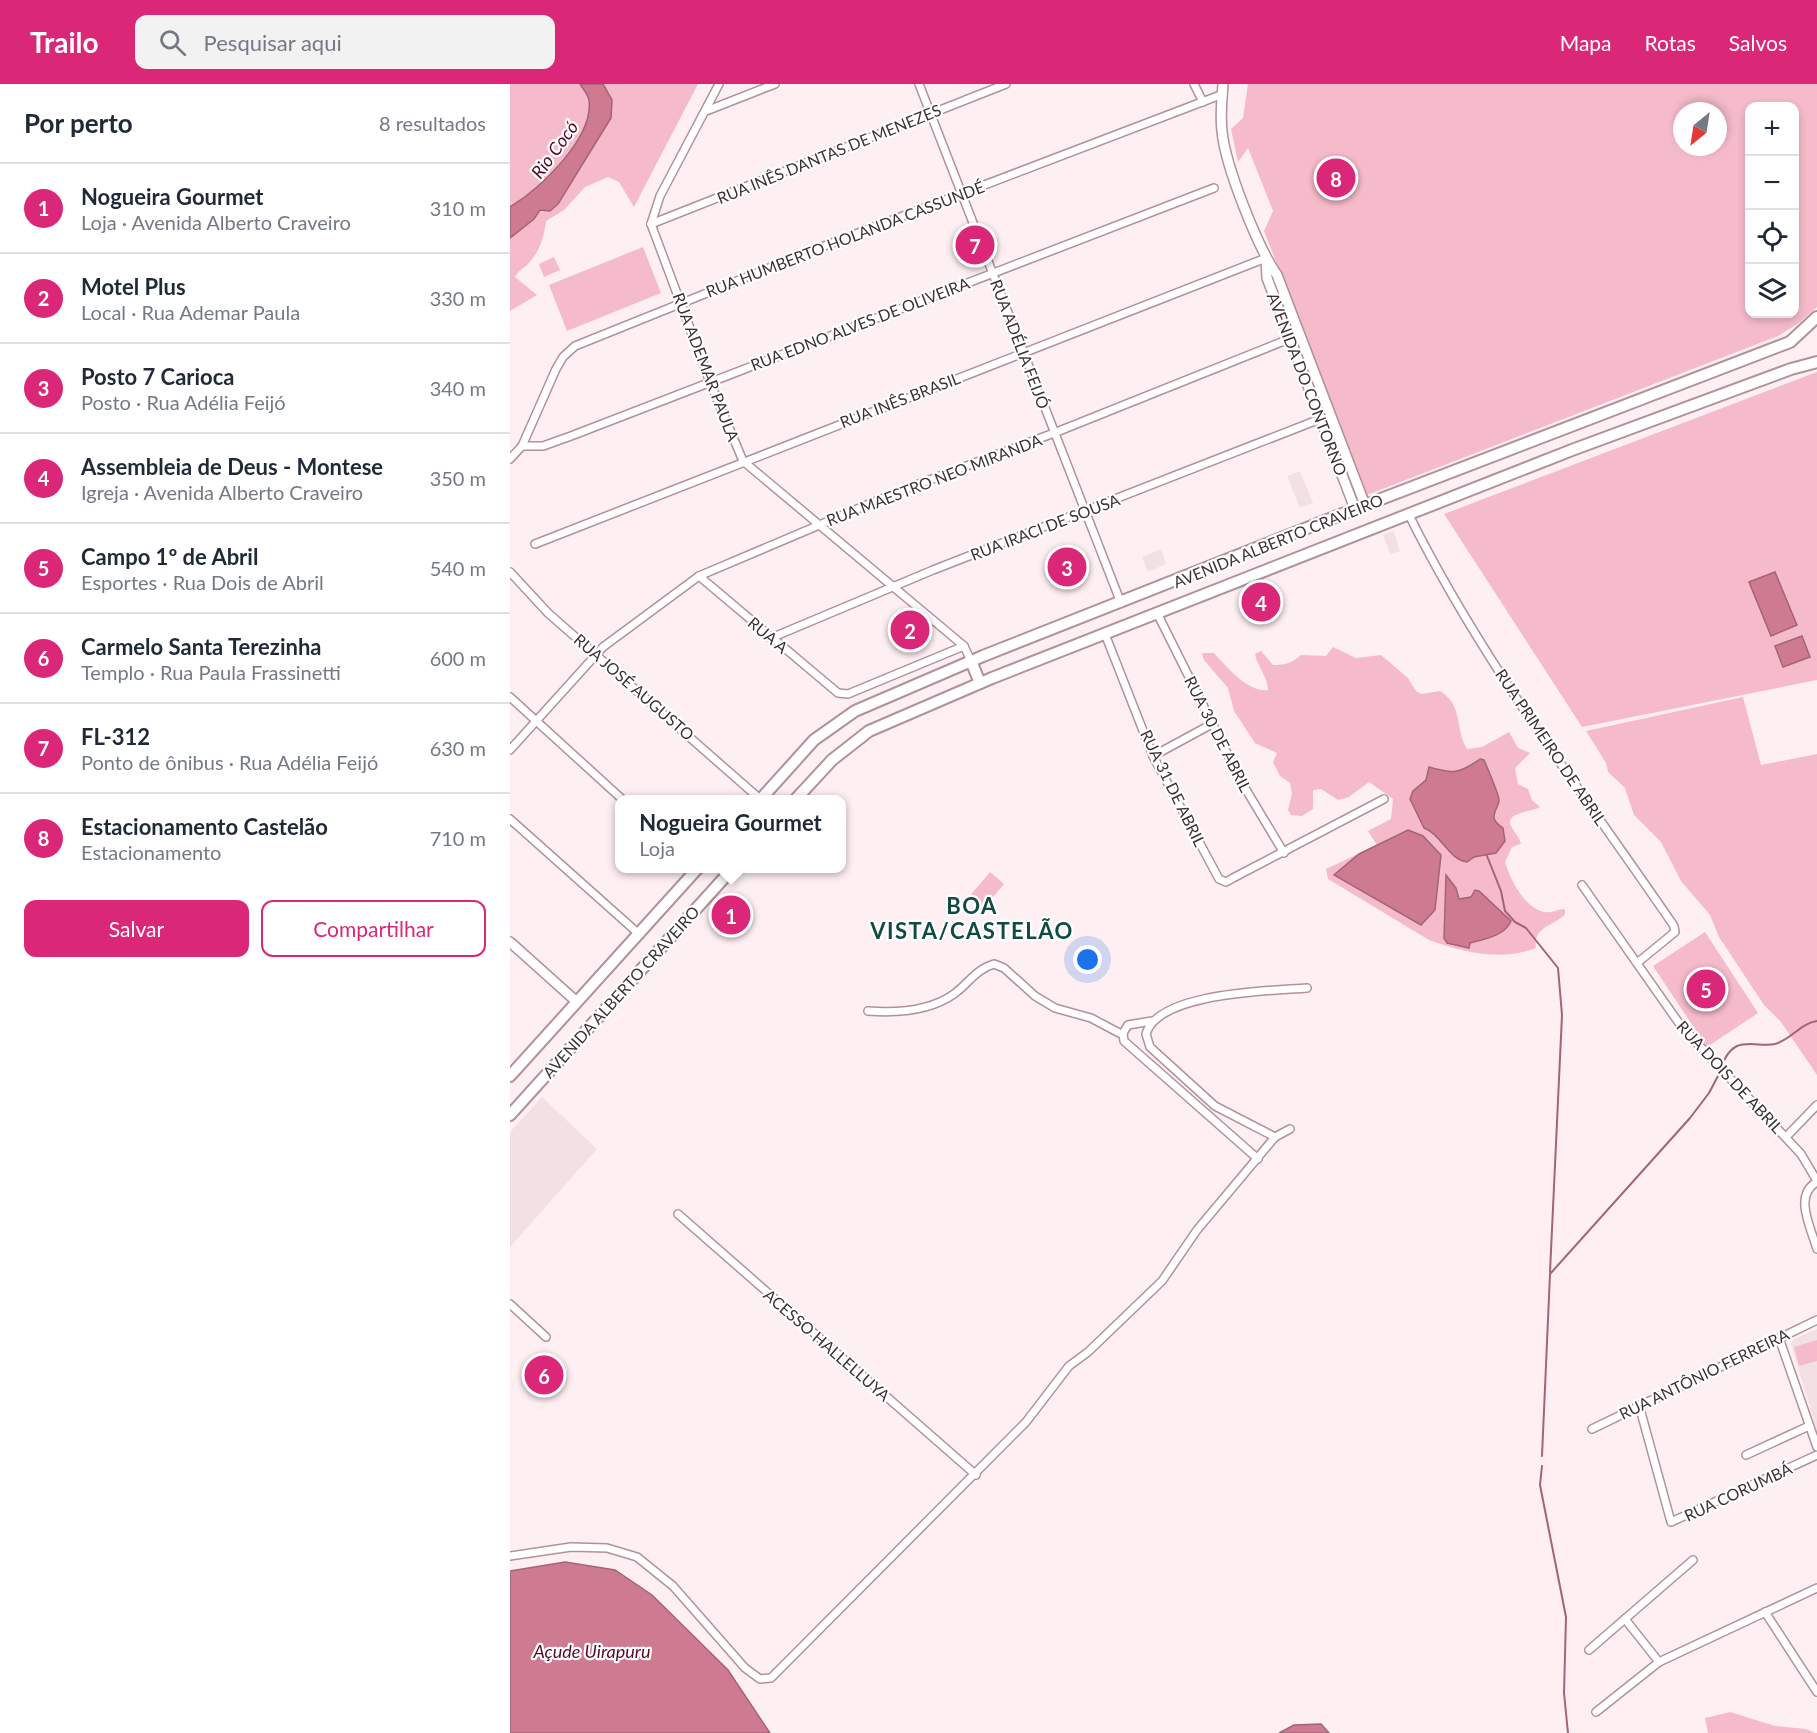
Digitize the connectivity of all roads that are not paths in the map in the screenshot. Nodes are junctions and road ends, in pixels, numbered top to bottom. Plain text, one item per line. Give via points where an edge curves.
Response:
1 (719, 84) edge
2 (775, 84) edge
3 (920, 84) edge
4 (1006, 84) edge
5 (1194, 84) edge
6 (1223, 89) edge
7 (1203, 102) junction
8 (706, 111) junction
9 (930, 114) junction
10 (1214, 188) dead end
11 (961, 194) junction
12 (651, 224) junction
13 (1266, 258) junction
14 (993, 273) junction
15 (682, 303) junction
16 (1817, 317) edge
17 (1289, 339) junction
18 (1024, 353) junction
19 (1817, 362) edge
20 (710, 382) junction
21 (1320, 419) junction
22 (1054, 433) junction
23 (522, 446) junction
24 (510, 459) edge
25 (743, 461) junction
26 (1360, 507) junction
27 (1086, 511) junction
28 (1409, 514) junction
29 (819, 525) junction
30 (535, 544) dead end
31 (510, 572) edge
32 (699, 576) junction
33 (894, 586) junction
34 (1121, 603) junction
35 (1157, 613) junction
36 (1105, 634) junction
37 (771, 638) junction
38 (964, 646) junction
39 (597, 653) junction
40 (971, 661) junction
41 (980, 683) junction
42 (510, 697) edge
43 (536, 721) junction
44 (1212, 724) junction
45 (510, 750) edge
46 (1153, 756) junction
47 (618, 795) edge
48 (756, 795) edge
49 (764, 795) edge
50 (800, 795) edge
51 (1384, 799) dead end
52 (510, 819) edge
53 (1284, 853) junction
54 (694, 873) edge
55 (728, 873) edge
56 (1582, 885) dead end
57 (639, 934) junction
58 (510, 942) edge
59 (1637, 963) junction
60 (1307, 988) dead end
61 (577, 1002) junction
62 (868, 1011) dead end
63 (1152, 1021) junction
64 (1123, 1035) junction
65 (512, 1070) edge
66 (1817, 1105) edge
67 (510, 1115) edge
68 (1290, 1129) dead end
69 (1275, 1137) junction
70 (1786, 1137) junction
71 (1258, 1159) junction
72 (1817, 1181) edge
73 (678, 1214) dead end
74 (1817, 1249) edge
75 (510, 1304) edge
76 (1817, 1320) edge
77 (546, 1337) dead end
78 (1779, 1338) junction
79 (1640, 1405) junction
80 (1809, 1426) junction
81 (1592, 1429) dead end
82 (1817, 1447) edge
83 (1746, 1455) dead end
84 (1817, 1455) edge
85 (976, 1475) junction
86 (510, 1556) edge
87 (1693, 1560) dead end
88 (1817, 1588) edge
89 (1765, 1612) junction
90 (1625, 1619) junction
91 (1589, 1650) dead end
92 (1659, 1662) junction
93 (1817, 1692) edge
94 (1596, 1712) dead end

1 - 8 street
2 - 8 street
3 - 9 street, RUA ADÉLIA FEIJÓ
4 - 9 street, RUA INÊS DANTAS DE MENEZES
5 - 7 street
6 - 7 street, RUA HUMBERTO HOLANDA CASSUNDÉ
6 - 13 street, AVENIDA DO CONTORNO via 1224,145
7 - 11 street, RUA HUMBERTO HOLANDA CASSUNDÉ
8 - 12 street via 660,196
9 - 11 street, RUA ADÉLIA FEIJÓ
9 - 12 street, RUA INÊS DANTAS DE MENEZES
10 - 14 street, RUA EDNO ALVES DE OLIVEIRA
11 - 14 street, RUA ADÉLIA FEIJÓ
11 - 15 street, RUA HUMBERTO HOLANDA CASSUNDÉ
12 - 15 street, RUA ADEMAR PAULA
13 - 17 street, AVENIDA DO CONTORNO via 1267,278
13 - 18 street, RUA INÊS BRASIL
13 - 26 street, AVENIDA DO CONTORNO via 1277,274
14 - 18 street, RUA ADÉLIA FEIJÓ
14 - 20 street, RUA EDNO ALVES DE OLIVEIRA
15 - 20 street, RUA ADEMAR PAULA
15 - 23 street, RUA HUMBERTO HOLANDA CASSUNDÉ via 568,351
16 - 26 main road, AVENIDA ALBERTO CRAVEIRO via 1790,342
17 - 21 street, AVENIDA DO CONTORNO
17 - 22 street, RUA MAESTRO NEO MIRANDA
18 - 22 street, RUA ADÉLIA FEIJÓ
18 - 25 street, RUA INÊS BRASIL
19 - 28 main road, AVENIDA ALBERTO CRAVEIRO via 1572,450
20 - 23 street, RUA EDNO ALVES DE OLIVEIRA via 550,444
20 - 25 street, RUA ADEMAR PAULA
21 - 26 street, AVENIDA DO CONTORNO
21 - 27 street, RUA IRACI DE SOUSA
22 - 27 street, RUA ADÉLIA FEIJÓ
22 - 29 street, RUA MAESTRO NEO MIRANDA
23 - 24 street
25 - 29 street, RUA ADEMAR PAULA
25 - 30 street, RUA INÊS BRASIL
26 - 34 main road, AVENIDA ALBERTO CRAVEIRO
27 - 33 street, RUA IRACI DE SOUSA
27 - 34 street, RUA ADÉLIA FEIJÓ
28 - 35 main road, AVENIDA ALBERTO CRAVEIRO
28 - 59 street, RUA PRIMEIRO DE ABRIL via 1444,584 1474,631 1674,926 1670,939
29 - 32 street, RUA MAESTRO NEO MIRANDA
29 - 33 street, RUA ADEMAR PAULA
31 - 39 street, RUA JOSÉ AUGUSTO via 548,613
32 - 37 street, RUA A
32 - 39 street, RUA MAESTRO NEO MIRANDA
33 - 37 street, RUA IRACI DE SOUSA
33 - 38 street, RUA ADEMAR PAULA
34 - 40 main road, AVENIDA ALBERTO CRAVEIRO
35 - 36 main road, AVENIDA ALBERTO CRAVEIRO
35 - 44 street, RUA 30 DE ABRIL
36 - 41 main road, AVENIDA ALBERTO CRAVEIRO
36 - 46 street, RUA 31 DE ABRIL
37 - 38 street, RUA A via 838,693 848,694
38 - 40 street, RUA ADEMAR PAULA
39 - 43 street, RUA MAESTRO NEO MIRANDA
39 - 48 street, RUA JOSÉ AUGUSTO
40 - 41 main road
40 - 49 main road, AVENIDA ALBERTO CRAVEIRO via 839,721 808,746
41 - 50 main road, AVENIDA ALBERTO CRAVEIRO via 869,731 832,760
42 - 43 street
43 - 45 street, RUA MAESTRO NEO MIRANDA
43 - 47 street
44 - 46 street
44 - 53 street, RUA 30 DE ABRIL
46 - 53 street, RUA 31 DE ABRIL via 1219,879 1226,882
51 - 53 street
52 - 57 street
54 - 57 main road, AVENIDA ALBERTO CRAVEIRO
55 - 67 main road, AVENIDA ALBERTO CRAVEIRO
56 - 59 street, RUA DOIS DE ABRIL
57 - 61 main road, AVENIDA ALBERTO CRAVEIRO
58 - 61 street
59 - 70 street, RUA DOIS DE ABRIL via 1681,1026
60 - 63 street via 1206,997
61 - 65 main road, AVENIDA ALBERTO CRAVEIRO
62 - 64 street via 893,1013 939,1002 994,964 1055,1008 1091,1018
63 - 64 street via 1130,1024
63 - 69 street via 1146,1039 1154,1051 1215,1106
64 - 71 street via 1137,1053
66 - 70 street
68 - 69 street
69 - 71 street
70 - 72 street, RUA DOIS DE ABRIL
71 - 85 street via 1197,1230 1162,1281 1069,1366 1026,1422
72 - 74 street via 1807,1190 1804,1200
73 - 85 street, ACESSO HALLELLUYA
75 - 77 street
76 - 78 street, RUA ANTÔNIO FERREIRA
78 - 79 street, RUA ANTÔNIO FERREIRA
78 - 80 street
79 - 81 street, RUA ANTÔNIO FERREIRA
79 - 84 street, RUA CORUMBÁ via 1671,1522
80 - 82 street
80 - 83 street
85 - 86 street via 766,1681 745,1668 673,1586 637,1557 608,1548 571,1547
87 - 90 street
88 - 89 street
89 - 92 street
89 - 93 street
90 - 91 street
90 - 92 street
92 - 94 street

